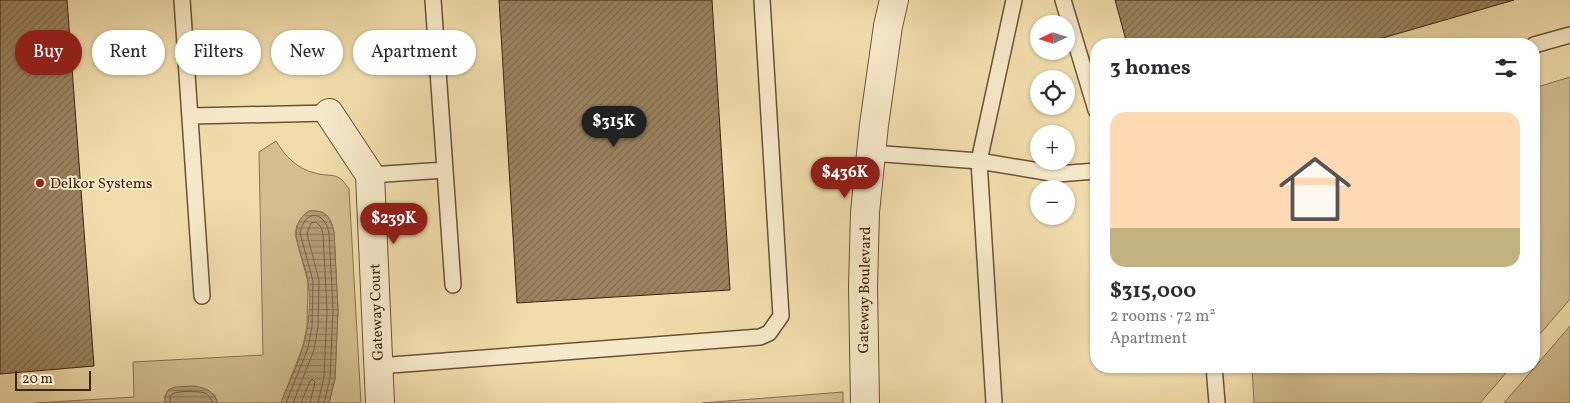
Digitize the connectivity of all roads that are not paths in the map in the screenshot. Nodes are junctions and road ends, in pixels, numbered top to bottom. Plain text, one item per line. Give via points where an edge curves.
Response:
1 (182, 0) edge
2 (433, 0) edge
3 (762, 0) edge
4 (894, 0) edge
5 (1014, 0) edge
6 (1063, 0) edge
7 (1570, 34) edge
8 (1540, 43) edge
9 (1090, 90) edge
10 (329, 113) joint
11 (191, 116) junction
12 (871, 153) junction
13 (979, 161) junction
14 (445, 170) junction
15 (1090, 171) edge
16 (370, 176) junction
17 (453, 285) dead end
18 (202, 296) dead end
19 (378, 366) junction
20 (1215, 373) edge
21 (380, 403) edge
22 (865, 403) edge
23 (994, 403) edge
24 (1217, 403) edge

1 - 11 lane
2 - 14 lane
3 - 19 lane via 782,316 769,333 760,337
4 - 12 street, Gateway Boulevard via 886,36
5 - 13 lane
6 - 9 lane
7 - 8 lane
10 - 11 lane
10 - 16 street
11 - 18 lane
12 - 13 lane
12 - 22 street, Gateway Boulevard via 863,287
13 - 15 lane via 1057,174
13 - 23 lane
14 - 16 lane
14 - 17 lane
16 - 19 street, Gateway Court
19 - 21 street, Gateway Court
20 - 24 lane

